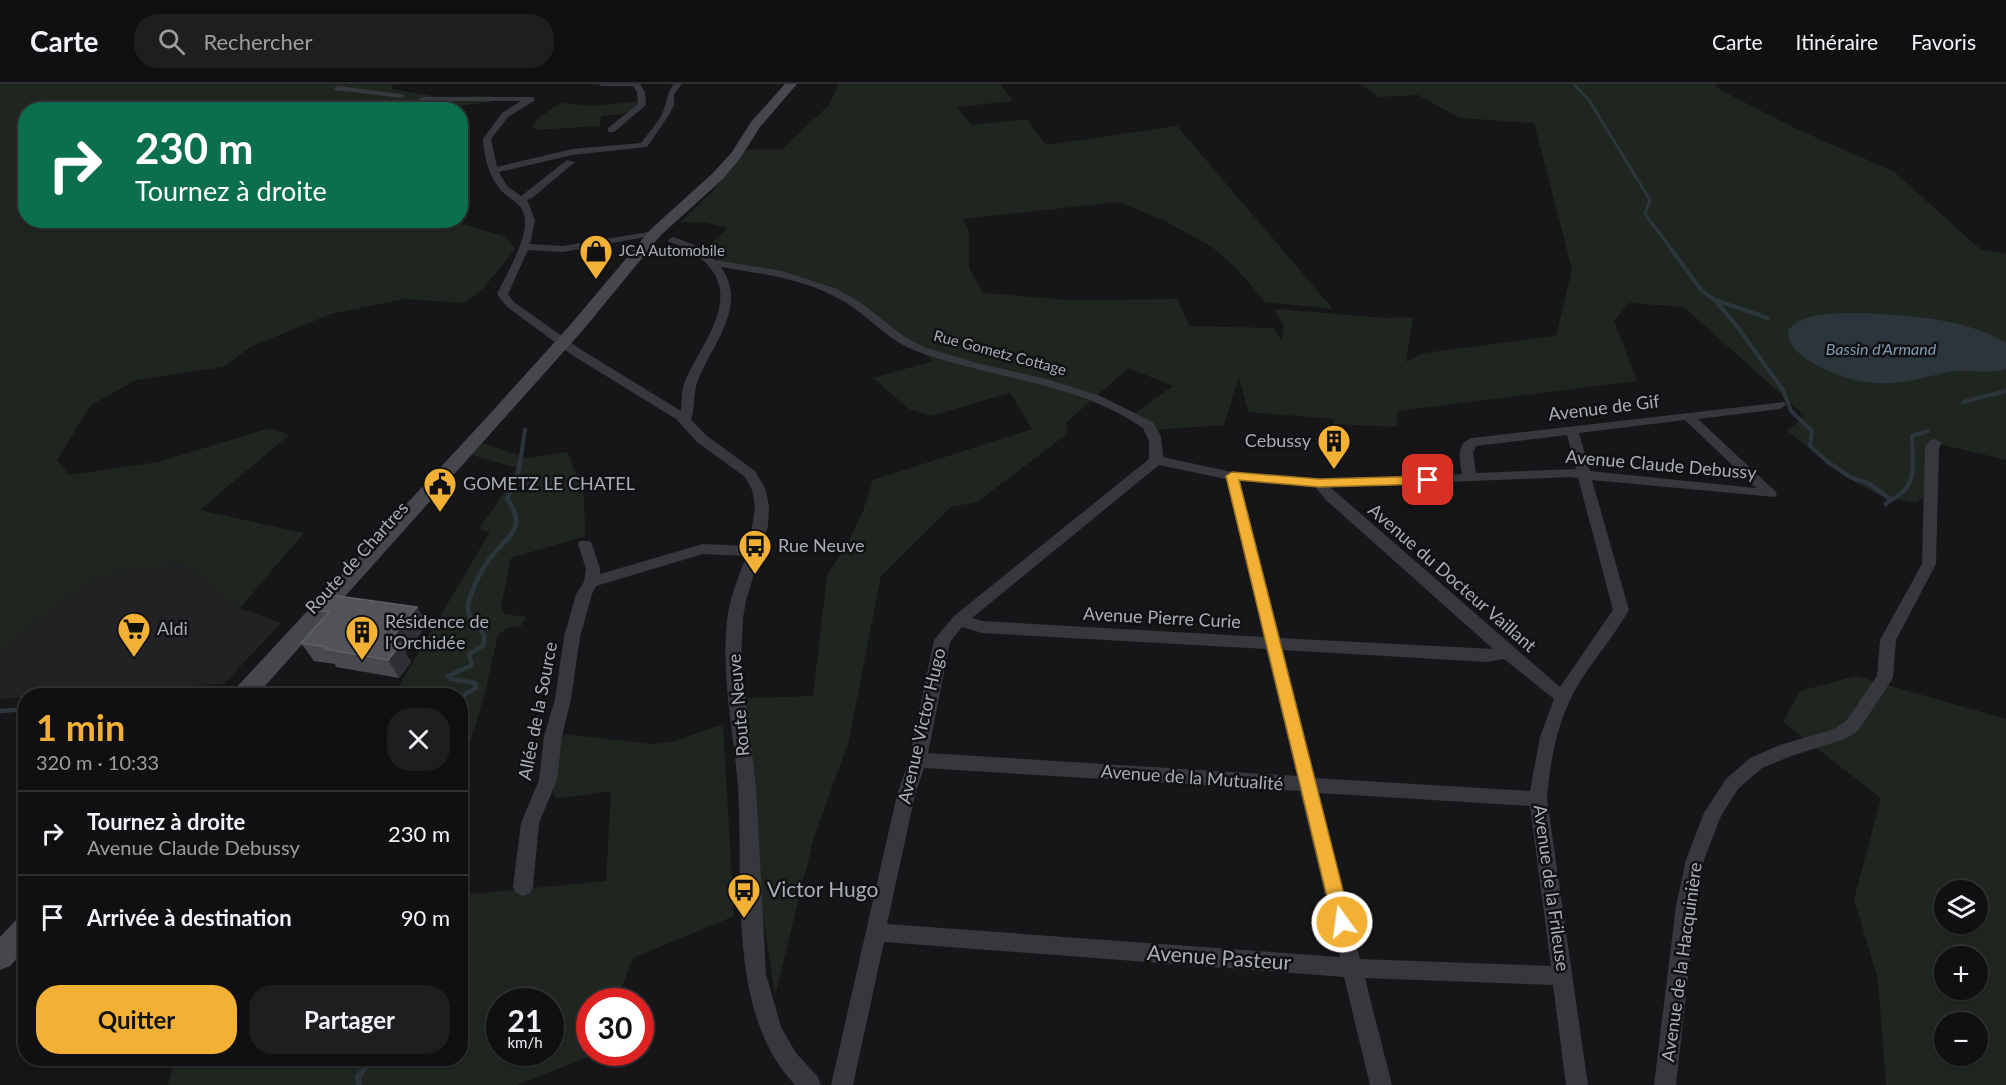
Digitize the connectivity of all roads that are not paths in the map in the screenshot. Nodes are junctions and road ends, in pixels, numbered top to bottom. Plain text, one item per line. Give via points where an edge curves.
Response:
1 (602, 84) edge
2 (631, 84) edge
3 (636, 84) edge
4 (678, 84) edge
5 (791, 84) edge
6 (338, 88) dead end
7 (401, 96) dead end
8 (423, 99) dead end
9 (611, 130) dead end
10 (570, 162) dead end
11 (496, 170) junction
12 (522, 201) junction
13 (538, 201) dead end
14 (652, 237) junction
15 (673, 240) dead end
16 (524, 246) junction
17 (712, 263) junction
18 (561, 340) junction
19 (1780, 405) dead end
20 (1688, 416) junction
21 (684, 420) junction
22 (1572, 431) junction
23 (1935, 443) dead end
24 (1156, 459) junction
25 (1585, 474) junction
26 (1232, 476) junction
27 (1470, 478) junction
28 (1319, 483) junction
29 (585, 544) dead end
30 (754, 551) junction
31 (591, 582) junction
32 (959, 620) junction
33 (1274, 644) junction
34 (1507, 652) junction
35 (235, 688) edge
36 (249, 688) edge
37 (1563, 697) junction
38 (918, 760) junction
39 (1309, 785) junction
40 (1538, 800) junction
41 (523, 887) dead end
42 (875, 932) junction
43 (18, 938) edge
44 (0, 957) edge
45 (1353, 968) junction
46 (1563, 976) junction
47 (810, 1085) edge
48 (842, 1085) edge
49 (1381, 1085) edge
50 (1577, 1085) edge
51 (1665, 1085) edge

1 - 2 street
3 - 9 street via 642,105
4 - 11 street via 670,94 665,115 644,145 572,152
5 - 14 main road, Route de Chartres via 713,181
6 - 7 street
8 - 11 street via 531,97 505,116 487,139
10 - 12 street
11 - 12 street via 497,182
12 - 13 street
12 - 16 street via 530,220
14 - 16 street via 563,249
14 - 18 main road, Route de Chartres
15 - 17 street via 699,250
16 - 18 street, Route Neuve via 502,294
17 - 21 street via 726,286 726,300 687,393 688,413
17 - 24 street, Rue Gometz Cottage via 829,288 916,347 1041,380 1106,402 1148,425 1154,436
18 - 21 street, Route Neuve
18 - 35 main road, Route de Chartres
18 - 36 main road, Route de Chartres
19 - 20 street, Avenue de Gif
20 - 22 street, Avenue de Gif
20 - 25 street, Avenue Claude Debussy via 1770,494
21 - 30 street, Route Neuve via 756,481 763,516
22 - 25 street, Avenue de la Frileuse
22 - 27 street, Avenue de Gif via 1472,442 1466,450
23 - 51 street, Avenue de la Hacquinière via 1929,564 1888,640 1885,676 1852,726 1756,763 1732,784 1713,813 1695,860 1686,906
24 - 26 street, Avenue Claude Debussy
24 - 32 street, Avenue Victor Hugo
25 - 27 street, Avenue Claude Debussy
25 - 37 street, Avenue de la Frileuse via 1621,610
26 - 28 street, Avenue Claude Debussy
26 - 33 street
27 - 28 street, Avenue Claude Debussy
28 - 34 street, Avenue du Docteur Vaillant
29 - 31 street, Allée de la Source via 593,569
30 - 31 street via 703,549
30 - 47 street, Route Neuve via 738,598 733,660 746,779 756,974 768,1027 796,1072
31 - 41 street, Allée de la Source via 572,637 548,780 530,823
32 - 33 street, Avenue Pierre Curie via 982,627
32 - 38 street, Avenue Victor Hugo via 942,640
33 - 34 street, Avenue Pierre Curie via 1487,656
33 - 39 street
34 - 37 street, Avenue du Docteur Vaillant
37 - 40 street, Avenue de la Frileuse via 1554,717
38 - 39 street, Avenue de la Mutualité
38 - 42 street, Avenue Victor Hugo via 906,795
39 - 40 street, Avenue de la Mutualité
39 - 45 street
40 - 46 street, Avenue de la Frileuse
42 - 45 street, Avenue Pasteur
42 - 48 street, Avenue Victor Hugo
43 - 44 main road
45 - 46 street, Avenue Pasteur
45 - 49 street
46 - 50 street, Avenue de la Frileuse

